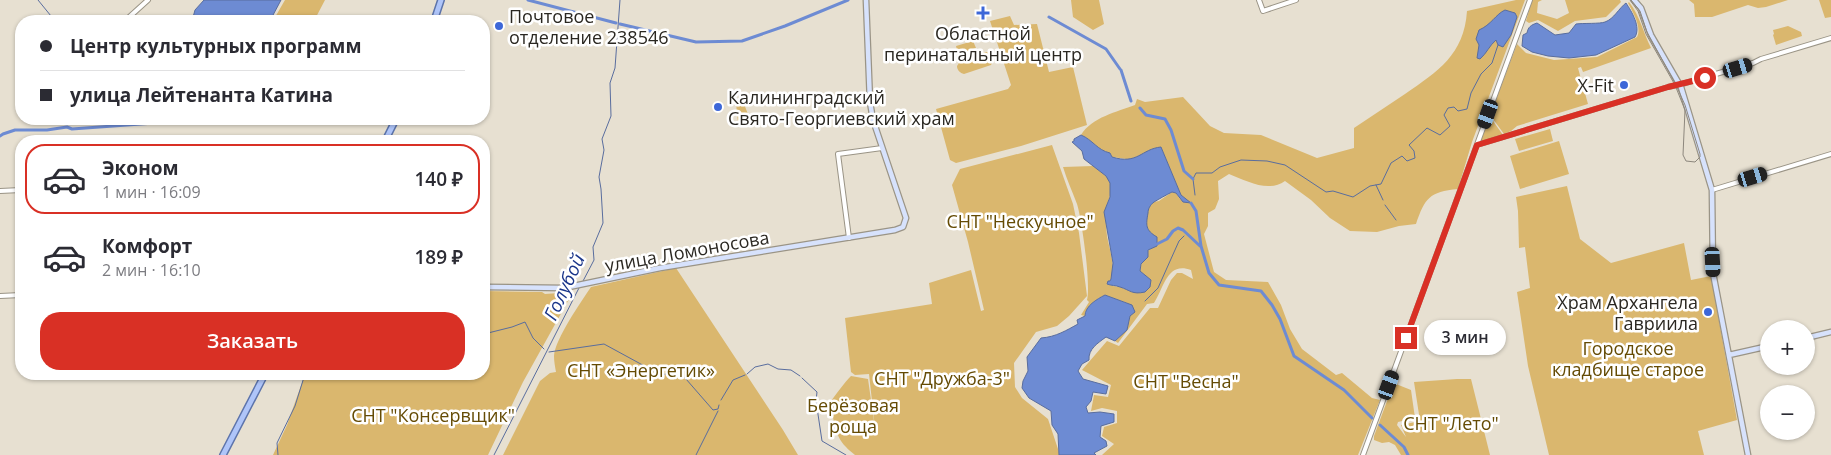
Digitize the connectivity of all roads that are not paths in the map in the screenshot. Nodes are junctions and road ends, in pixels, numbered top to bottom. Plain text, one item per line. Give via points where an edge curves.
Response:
1 (148, 0) edge
2 (441, 0) edge
3 (866, 0) edge
4 (1259, 0) edge
5 (1296, 0) edge
6 (1530, 0) edge
7 (1634, 0) edge
8 (131, 15) edge
9 (436, 15) edge
10 (1831, 38) edge
11 (1680, 85) junction
12 (1477, 145) junction
13 (882, 148) junction
14 (1831, 154) edge
15 (15, 190) edge
16 (1712, 190) junction
17 (0, 191) edge
18 (849, 238) junction
19 (490, 287) edge
20 (15, 295) edge
21 (0, 296) edge
22 (1831, 332) edge
23 (1815, 336) edge
24 (1760, 348) edge
25 (1729, 355) junction
26 (262, 380) edge
27 (223, 455) edge
28 (1363, 455) edge
29 (1748, 455) edge

1 - 8 street
2 - 9 main road
3 - 13 main road via 870,102
4 - 5 street via 1262,11
6 - 12 street
7 - 11 main road
10 - 11 street
11 - 12 street
11 - 16 main road
12 - 28 street
13 - 18 street via 838,154
13 - 18 main road, улица Ломоносова via 906,218 903,227
14 - 16 street
15 - 17 street
16 - 25 main road via 1713,262
18 - 19 main road, улица Ломоносова via 660,268 586,285 547,289
20 - 21 street
22 - 23 main road
24 - 25 main road
25 - 29 main road
26 - 27 main road

